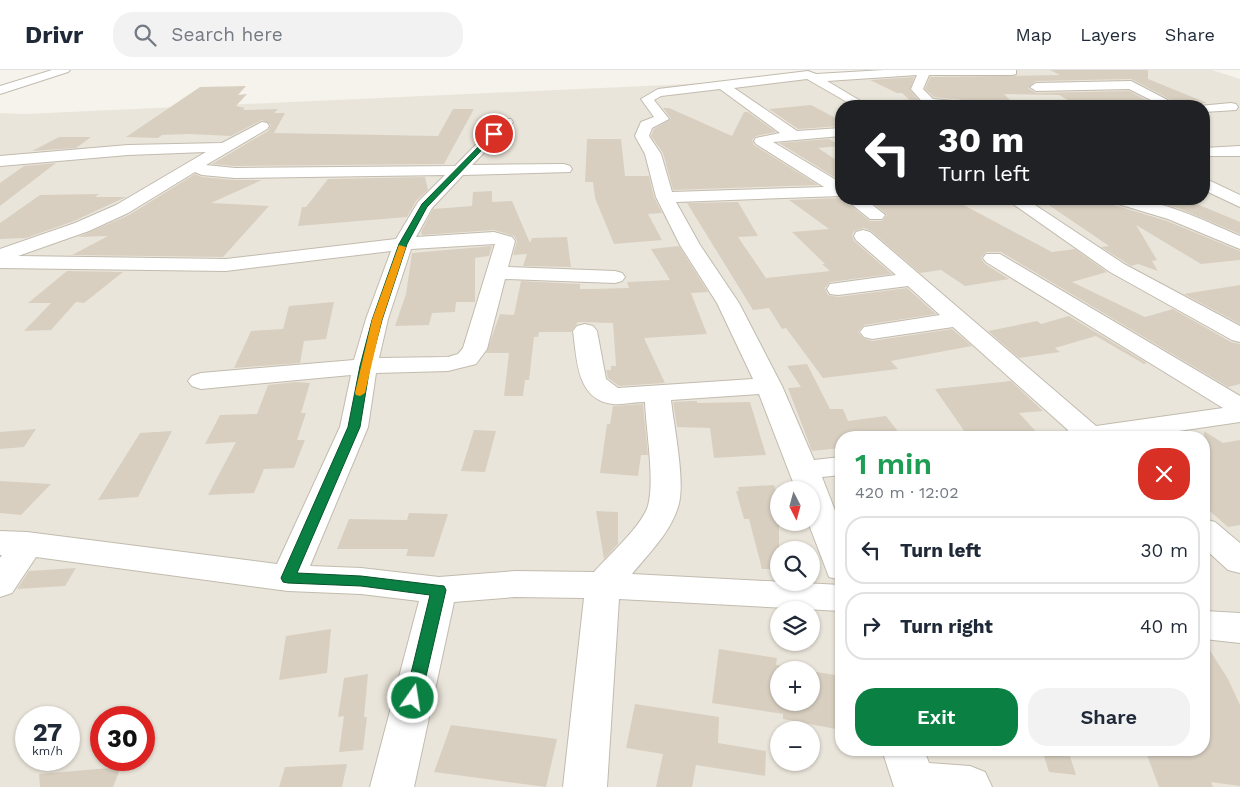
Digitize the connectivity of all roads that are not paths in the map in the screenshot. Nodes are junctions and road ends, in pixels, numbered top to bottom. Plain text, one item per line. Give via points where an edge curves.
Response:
1 (64, 70) edge
2 (900, 71) edge
3 (921, 71) edge
4 (806, 74) edge
5 (1021, 77) edge
6 (722, 85) junction
7 (0, 90) edge
8 (852, 100) edge
9 (926, 100) edge
10 (1057, 100) edge
11 (1160, 100) edge
12 (1231, 107) dead end
13 (1210, 108) edge
14 (506, 122) dead end
15 (262, 126) dead end
16 (835, 133) edge
17 (794, 136) junction
18 (226, 147) junction
19 (1240, 151) edge
20 (1210, 152) edge
21 (0, 161) edge
22 (197, 164) junction
23 (564, 169) dead end
24 (835, 169) edge
25 (457, 172) junction
26 (812, 172) junction
27 (1231, 180) dead end
28 (1210, 182) edge
29 (1210, 185) edge
30 (835, 186) edge
31 (835, 190) edge
32 (665, 197) junction
33 (1240, 202) edge
34 (862, 205) edge
35 (1025, 205) edge
36 (1142, 205) edge
37 (876, 215) dead end
38 (863, 236) dead end
39 (1240, 243) edge
40 (403, 244) junction
41 (0, 256) edge
42 (993, 258) dead end
43 (0, 262) edge
44 (25, 264) junction
45 (496, 272) junction
46 (615, 277) dead end
47 (0, 278) edge
48 (914, 279) junction
49 (838, 289) dead end
50 (959, 319) junction
51 (585, 331) dead end
52 (872, 332) dead end
53 (1240, 335) edge
54 (365, 366) junction
55 (201, 381) dead end
56 (769, 386) junction
57 (657, 394) junction
58 (1240, 407) edge
59 (1240, 414) edge
60 (1079, 431) edge
61 (1126, 431) edge
62 (835, 467) edge
63 (804, 470) junction
64 (1210, 535) edge
65 (13, 543) edge
66 (835, 552) edge
67 (1240, 561) edge
68 (288, 578) junction
69 (0, 584) edge
70 (603, 586) junction
71 (438, 590) junction
72 (835, 598) edge
73 (1210, 626) edge
74 (1240, 628) edge
75 (911, 773) edge
76 (392, 787) edge
77 (585, 787) edge
78 (970, 787) edge

1 - 7 street
2 - 3 street
2 - 4 street
3 - 5 street
3 - 9 street via 923,74 917,89
4 - 6 street
4 - 8 street
5 - 10 street
5 - 11 street via 1131,85
6 - 17 street
6 - 32 street via 658,93 647,99 662,119 646,124 642,136 653,154
12 - 13 street
14 - 25 street
15 - 18 street
16 - 17 street
17 - 26 street via 769,138 761,142
18 - 21 street via 128,150
18 - 22 street
19 - 20 street
22 - 25 street via 202,170 235,173
22 - 41 street via 122,209
23 - 25 street
24 - 26 street
25 - 40 street via 424,206
26 - 30 street
27 - 28 street
29 - 33 street
31 - 32 street
32 - 56 street via 690,245 728,303
34 - 37 street
35 - 53 street via 1117,268
36 - 39 street
38 - 48 street
40 - 44 street via 226,266
40 - 45 street via 500,238 505,240
40 - 54 street
42 - 58 street
43 - 44 street
44 - 47 street
45 - 46 street
45 - 54 street via 475,349 467,359 448,364
48 - 49 street
48 - 50 street
50 - 52 street
50 - 60 street
51 - 57 street via 593,380 599,388 613,396
54 - 55 street
54 - 68 street via 354,427
56 - 57 street
56 - 63 street
57 - 70 street via 665,484 663,506 654,524
59 - 61 street
62 - 63 street
63 - 66 street
64 - 67 street
65 - 68 street
65 - 69 street
68 - 71 street via 361,581
70 - 71 street via 515,584
70 - 72 street
70 - 77 street
71 - 76 street
73 - 74 street
75 - 78 street

